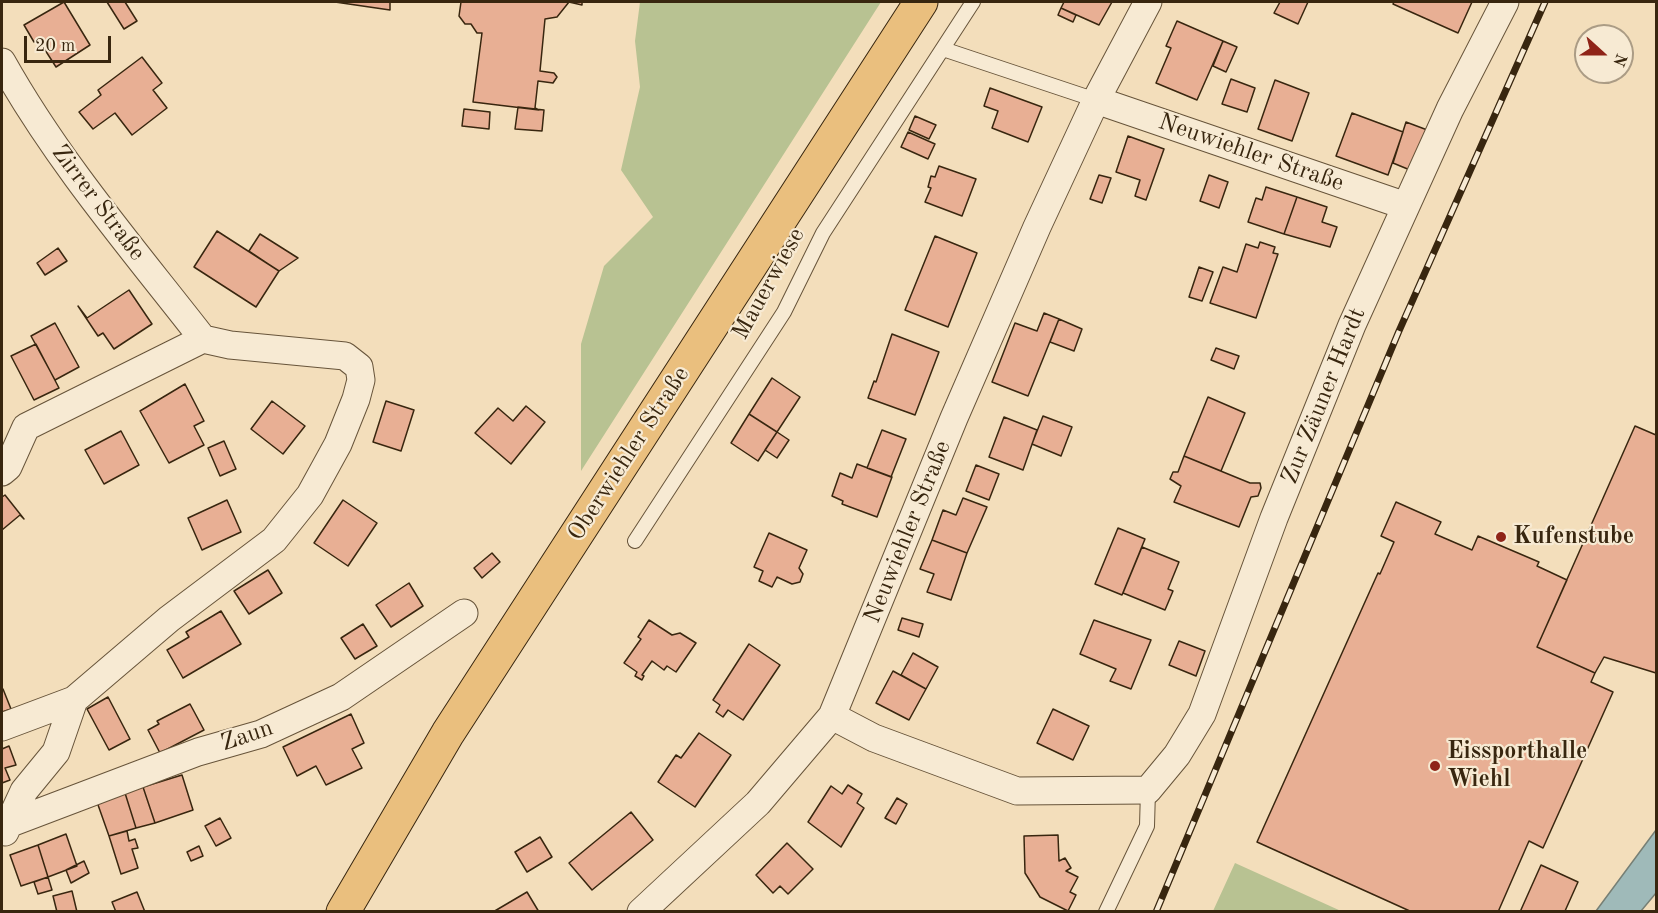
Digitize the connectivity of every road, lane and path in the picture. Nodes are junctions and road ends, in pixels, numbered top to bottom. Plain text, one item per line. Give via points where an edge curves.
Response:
1 (921, 2) edge
2 (973, 2) edge
3 (1148, 2) edge
4 (1505, 2) edge
5 (943, 49) junction
6 (2, 62) edge
7 (1096, 100) junction
8 (1406, 206) junction
9 (203, 339) junction
10 (2, 472) edge
11 (635, 541) dead end
12 (465, 613) dead end
13 (74, 700) junction
14 (832, 716) junction
15 (2, 727) edge
16 (1148, 790) junction
17 (6, 831) edge
18 (343, 912) edge
19 (641, 912) edge
20 (1106, 912) edge

1 - 18 main road, Oberwiehler Straße via 448,733
2 - 5 lane, Mauerwiese
3 - 7 street, Neuwiehler Straße
4 - 8 street, Zur Zäuner Hardt
5 - 7 lane
5 - 11 lane, Mauerwiese via 822,233 784,312
6 - 9 street, Zirrer Straße via 32,115 65,161
7 - 8 street, Neuwiehler Straße
7 - 14 street, Neuwiehler Straße via 954,417
8 - 16 street, Zur Zäuner Hardt via 1352,325 1274,518 1202,714 1177,755
9 - 10 street via 26,428
9 - 13 street via 345,356 359,368 356,399 338,444 310,495 274,540 170,619
12 - 17 street, Zaun via 341,697 271,729 198,752
13 - 15 street
13 - 17 street, Zaun via 56,752 24,791
14 - 16 street via 874,738 1017,791
14 - 19 street, Neuwiehler Straße via 758,803
16 - 20 lane via 1147,826

